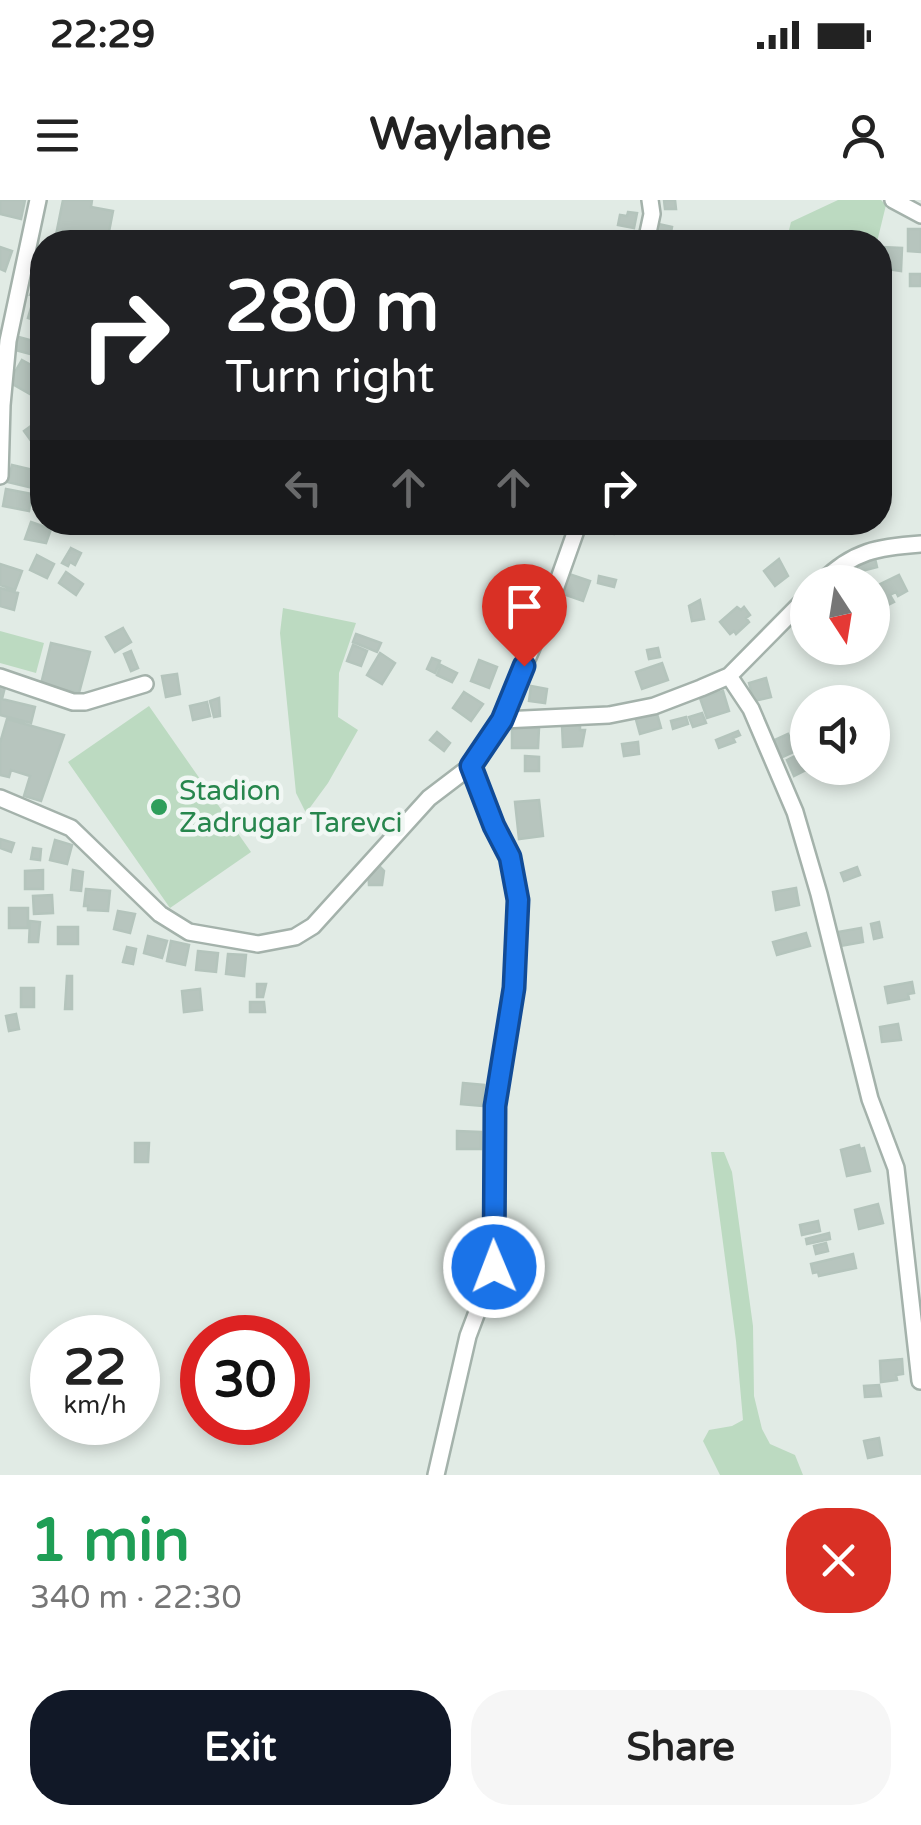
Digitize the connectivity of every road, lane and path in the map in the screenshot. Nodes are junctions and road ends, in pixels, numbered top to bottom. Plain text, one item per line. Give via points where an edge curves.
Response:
1 (38, 200) edge
2 (650, 200) edge
3 (893, 200) edge
4 (921, 216) edge
5 (32, 230) edge
6 (649, 230) edge
7 (30, 238) edge
8 (0, 476) edge
9 (575, 535) edge
10 (921, 544) edge
11 (841, 565) edge
12 (790, 614) edge
13 (729, 676) junction
14 (0, 677) edge
15 (146, 684) dead end
16 (515, 688) junction
17 (530, 717) junction
18 (502, 720) junction
19 (471, 766) junction
20 (0, 798) edge
21 (920, 1382) edge
22 (436, 1475) edge

1 - 5 street
2 - 6 street
3 - 4 street
7 - 8 street via 8,341
9 - 16 street
10 - 11 street via 872,550
12 - 13 street
13 - 17 street via 639,709
13 - 21 street via 795,812 870,1099 896,1168
14 - 15 street via 73,702
16 - 17 street
16 - 18 street
17 - 18 street
18 - 19 street
19 - 20 street via 429,798 313,926 258,944 189,932 160,914 70,828
19 - 22 street via 510,857 518,938 495,1106 494,1267 468,1336

